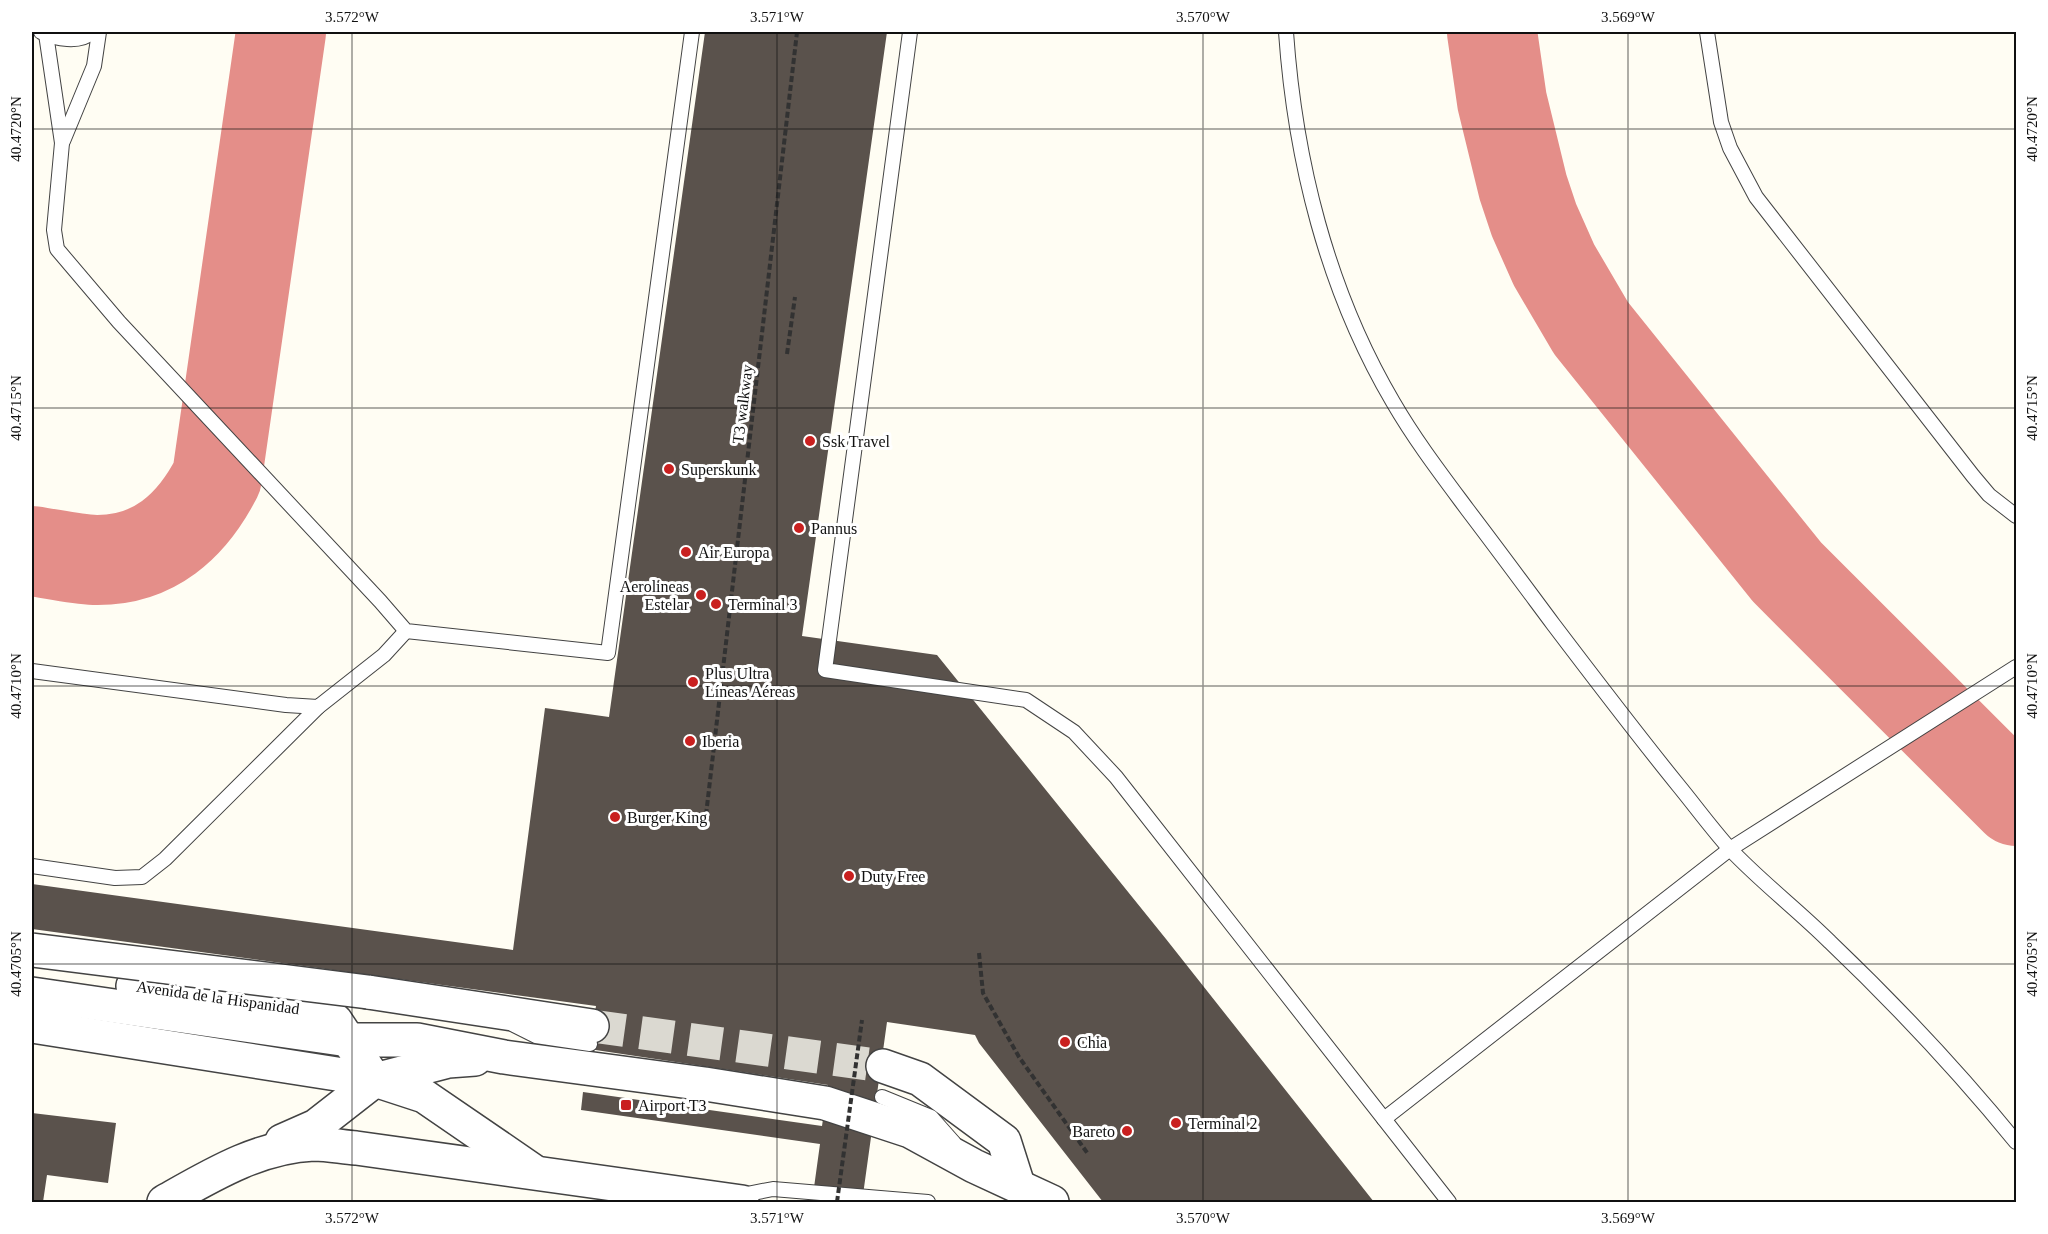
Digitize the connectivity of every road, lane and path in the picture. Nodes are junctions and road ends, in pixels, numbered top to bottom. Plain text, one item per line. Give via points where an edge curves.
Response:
1 (93, 32) edge
2 (99, 32) edge
3 (692, 32) edge
4 (797, 32) edge
5 (910, 32) edge
6 (1286, 32) edge
7 (1707, 32) edge
8 (43, 33) edge
9 (62, 143) junction
10 (795, 297) dead end
11 (787, 354) dead end
12 (2016, 516) edge
13 (406, 631) junction
14 (2016, 667) edge
15 (32, 670) edge
16 (318, 707) junction
17 (706, 815) dead end
18 (1730, 849) junction
19 (32, 866) edge
20 (32, 950) edge
21 (979, 953) dead end
22 (32, 972) edge
23 (32, 994) edge
24 (862, 1020) dead end
25 (32, 1026) edge
26 (591, 1035) tunnel mouth
27 (348, 1040) junction
28 (504, 1057) junction
29 (375, 1080) junction
30 (882, 1082) joint
31 (1384, 1119) junction
32 (2016, 1142) edge
33 (1088, 1154) dead end
34 (974, 1166) junction
35 (223, 1168) junction
36 (536, 1173) junction
37 (1027, 1194) edge
38 (732, 1201) edge
39 (164, 1203) edge
40 (837, 1203) edge
41 (928, 1203) edge
42 (1052, 1203) edge
43 (1449, 1203) edge

1 - 8 lane via 87,37 69,39
2 - 9 lane via 94,66
3 - 13 lane via 608,653
4 - 17 path, T3 walkway
5 - 31 lane via 825,670 1026,700 1074,732 1116,777
6 - 18 lane via 1297,131 1330,262 1360,340 1393,403 1616,708
7 - 12 lane via 1721,122 1756,197 1973,476 1989,495
8 - 9 lane
9 - 13 lane via 54,230 57,249 119,322
10 - 11 path
13 - 16 lane via 384,655
14 - 18 lane
15 - 16 lane
16 - 19 lane via 165,859 142,877 115,878
18 - 31 lane
18 - 32 lane via 1882,993
20 - 26 street, bridge via 368,992 485,1010
21 - 33 path via 983,993 1019,1057
22 - 27 street, Avenida de la Hispanidad via 302,1007 335,1020
23 - 27 street
24 - 40 path, bridge
25 - 29 street
27 - 28 street via 417,1040
27 - 29 street, Avenida de la Hispanidad
28 - 29 street via 448,1061
28 - 34 street via 825,1102 910,1131
29 - 35 street via 316,1126
29 - 36 street via 424,1096
30 - 34 lane via 931,1117
30 - 37 street via 920,1079 1004,1142
31 - 43 lane
34 - 37 street
35 - 36 street via 282,1148 315,1144
35 - 39 street
36 - 38 street via 613,1189
37 - 42 street
38 - 41 lane via 773,1189

